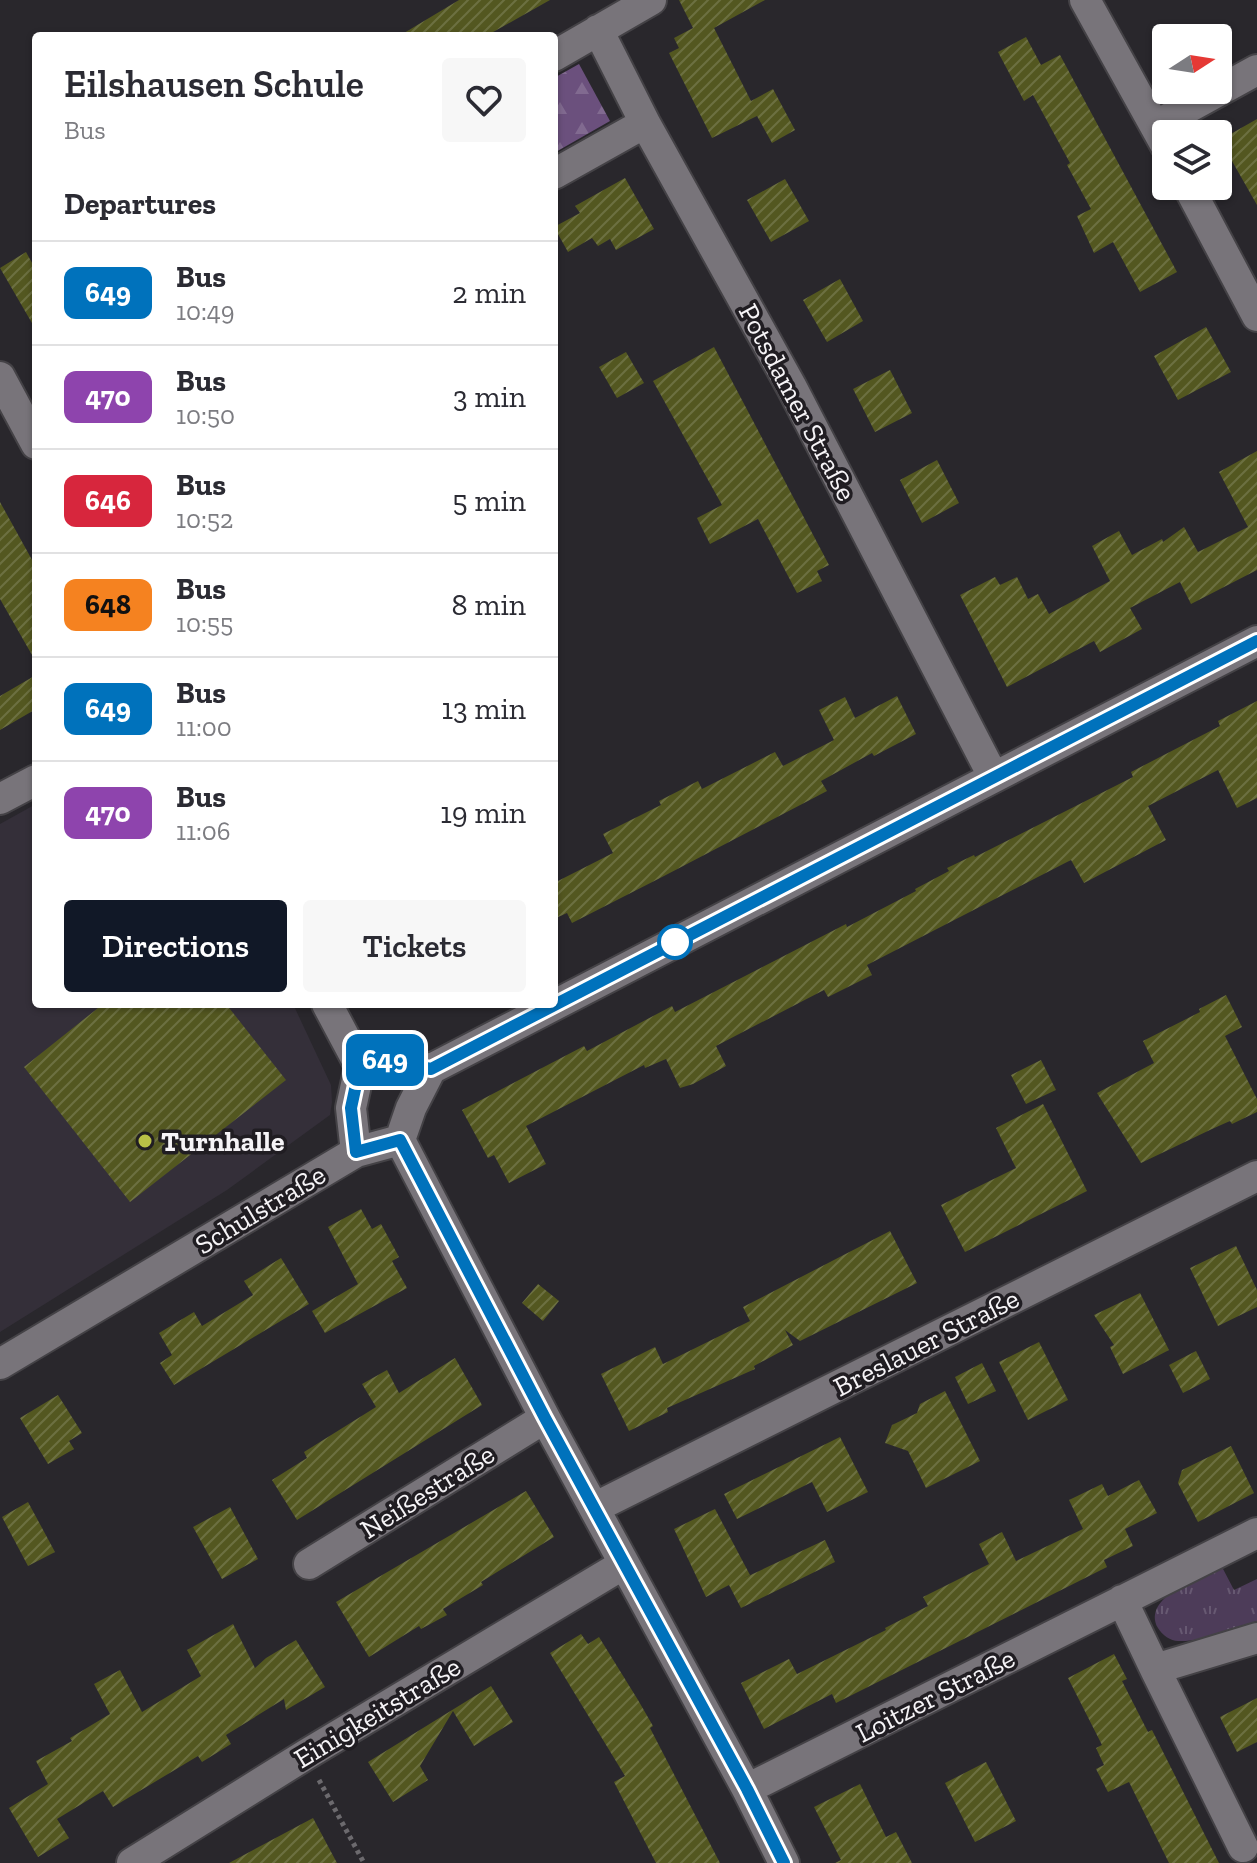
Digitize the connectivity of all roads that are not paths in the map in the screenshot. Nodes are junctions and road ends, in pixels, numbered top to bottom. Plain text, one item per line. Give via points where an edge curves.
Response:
1 (651, 0) edge
2 (1085, 0) edge
3 (598, 30) junction
4 (558, 54) edge
5 (1257, 70) edge
6 (1152, 120) edge
7 (1184, 120) edge
8 (645, 123) junction
9 (558, 172) edge
10 (1195, 200) edge
11 (1257, 316) edge
12 (0, 377) edge
13 (18, 408) edge
14 (32, 436) edge
15 (1257, 641) edge
16 (993, 776) junction
17 (32, 782) edge
18 (0, 799) edge
19 (558, 1003) edge
20 (329, 1008) edge
21 (548, 1008) edge
22 (360, 1066) junction
23 (431, 1069) junction
24 (400, 1140) junction
25 (356, 1152) junction
26 (1257, 1176) edge
27 (0, 1364) edge
28 (545, 1418) junction
29 (594, 1508) junction
30 (1257, 1533) edge
31 (309, 1564) dead end
32 (624, 1564) junction
33 (1122, 1600) junction
34 (1257, 1638) edge
35 (1155, 1669) junction
36 (747, 1789) junction
37 (1243, 1847) dead end
38 (132, 1863) edge
39 (784, 1863) edge

1 - 3 street
2 - 6 street
3 - 4 street
3 - 8 street, Potsdamer Straße
5 - 7 street
8 - 9 street
8 - 16 street, Potsdamer Straße via 791,386
10 - 11 street
12 - 13 street
13 - 14 street
15 - 16 street
16 - 19 street
17 - 18 street
20 - 22 street
21 - 23 street
22 - 23 street via 384,1060
22 - 25 street via 351,1108
23 - 24 street
24 - 25 street, Schulstraße
24 - 28 street
25 - 27 street, Schulstraße
26 - 29 street, Breslauer Straße
28 - 29 street
28 - 31 street, Neißestraße
29 - 32 street
30 - 33 street, Loitzer Straße
32 - 36 street
32 - 38 street, Einigkeitstraße
33 - 35 street
33 - 36 street, Loitzer Straße
34 - 35 street
35 - 37 street
36 - 39 street

